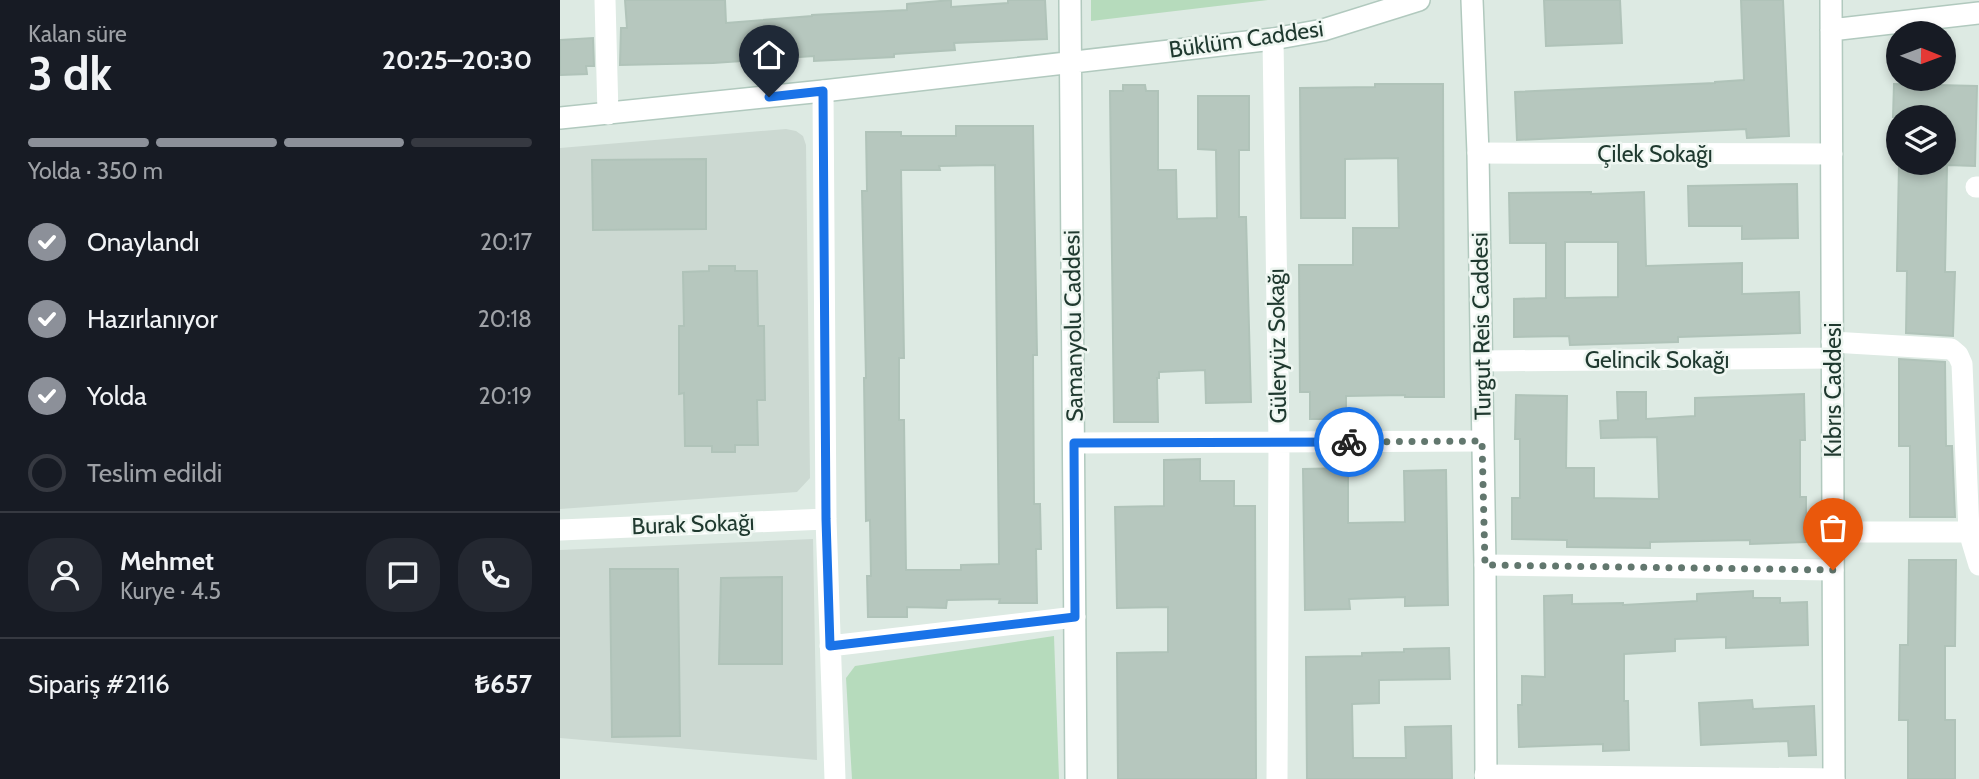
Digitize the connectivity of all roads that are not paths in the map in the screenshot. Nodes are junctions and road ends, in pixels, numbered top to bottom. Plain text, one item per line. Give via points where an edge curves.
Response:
1 (605, 0) edge
2 (1070, 0) edge
3 (1419, 0) edge
4 (1472, 0) edge
5 (1831, 0) edge
6 (1979, 13) edge
7 (1831, 30) junction
8 (1273, 39) junction
9 (1071, 62) junction
10 (823, 91) junction
11 (608, 114) junction
12 (560, 118) edge
13 (1478, 153) junction
14 (1832, 154) junction
15 (1832, 350) junction
16 (1482, 361) junction
17 (1482, 441) junction
18 (1074, 443) junction
19 (1279, 443) junction
20 (826, 519) junction
21 (560, 530) edge
22 (1833, 532) junction
23 (1974, 532) edge
24 (1485, 565) junction
25 (1979, 565) edge
26 (1833, 570) junction
27 (1075, 617) junction
28 (830, 646) junction
29 (1486, 777) edge
30 (835, 779) edge
31 (1076, 779) edge
32 (1277, 779) edge
33 (1833, 779) edge

1 - 11 street
2 - 9 street, Samanyolu Caddesi
3 - 8 street, Büklüm Caddesi via 1323,30
4 - 13 street, Turgut Reis Caddesi
5 - 7 street, Kıbrıs Caddesi
6 - 7 street
7 - 14 street, Kıbrıs Caddesi
8 - 9 street, Büklüm Caddesi
8 - 19 street, Güleryüz Sokağı
9 - 10 street, Büklüm Caddesi
9 - 18 street, Samanyolu Caddesi
10 - 11 street, Büklüm Caddesi
10 - 20 street
11 - 12 street, Büklüm Caddesi
13 - 14 street, Çilek Sokağı
13 - 16 street, Turgut Reis Caddesi
14 - 15 street, Kıbrıs Caddesi
15 - 16 street, Gelincik Sokağı
15 - 22 street, Kıbrıs Caddesi
15 - 23 street, Gelincik Sokağı via 1951,349 1958,355
16 - 17 street, Turgut Reis Caddesi
17 - 19 street
17 - 24 street, Turgut Reis Caddesi
18 - 19 street
18 - 27 street, Samanyolu Caddesi
19 - 32 street, Güleryüz Sokağı
20 - 21 street, Burak Sokağı
20 - 28 street
22 - 23 street
22 - 26 street, Kıbrıs Caddesi
23 - 25 street
24 - 26 street
24 - 29 street, Turgut Reis Caddesi
26 - 33 street, Kıbrıs Caddesi
27 - 28 street
27 - 31 street, Samanyolu Caddesi
28 - 30 street
29 - 33 street

